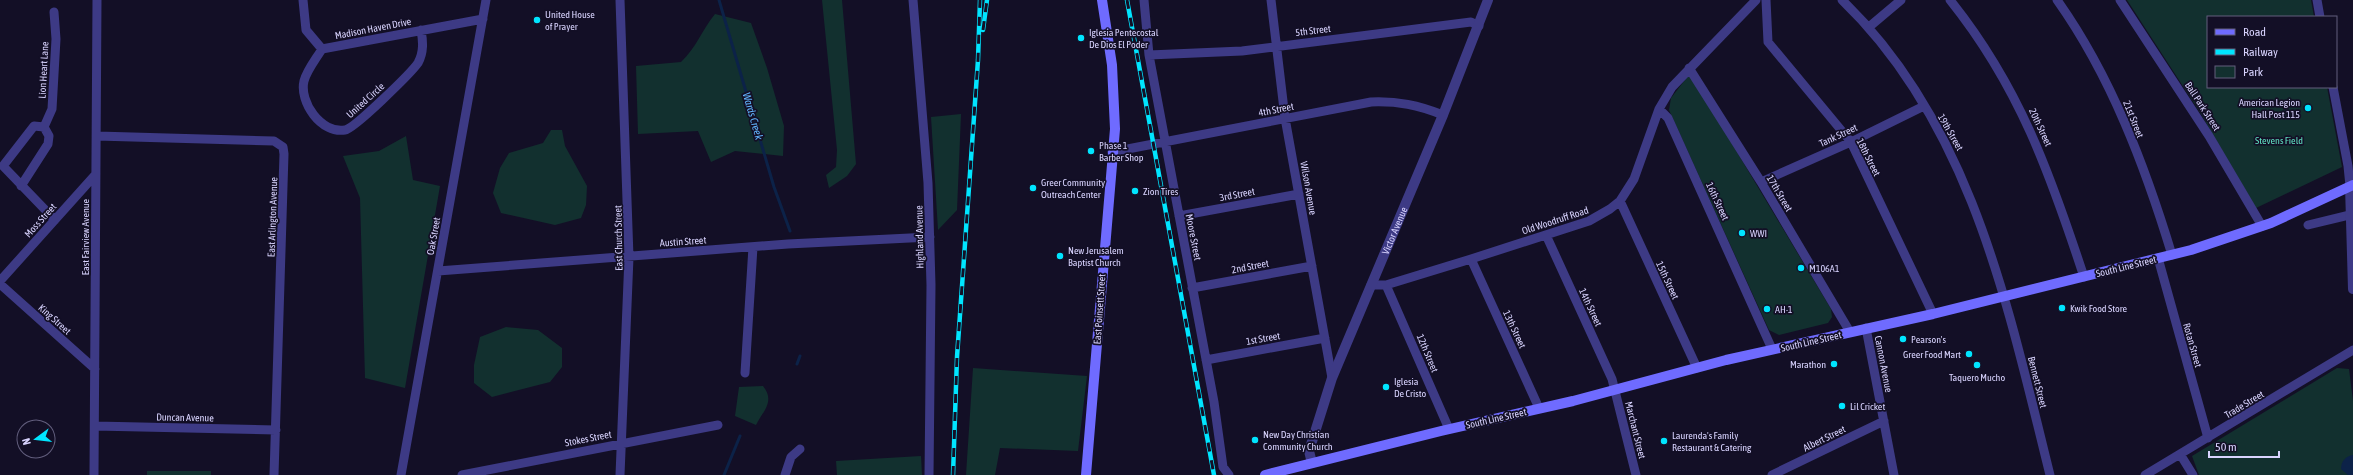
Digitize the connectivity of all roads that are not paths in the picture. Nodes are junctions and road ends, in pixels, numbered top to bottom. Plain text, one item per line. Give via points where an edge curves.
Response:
1 (97, 0) edge
2 (303, 0) edge
3 (486, 0) edge
4 (620, 0) edge
5 (913, 0) edge
6 (1102, 0) edge
7 (1144, 0) edge
8 (1271, 0) edge
9 (1488, 0) edge
10 (1756, 0) edge
11 (1766, 0) edge
12 (1842, 0) edge
13 (1901, 0) edge
14 (1950, 0) edge
15 (2057, 0) edge
16 (2120, 0) edge
17 (2316, 0) edge
18 (54, 12) dead end
19 (2320, 16) edge
20 (483, 19) junction
21 (1478, 26) junction
22 (1870, 27) junction
23 (421, 30) junction
24 (1277, 46) junction
25 (322, 49) junction
26 (1149, 55) junction
27 (1689, 68) junction
28 (2332, 88) edge
29 (1924, 106) junction
30 (1659, 109) junction
31 (1443, 115) junction
32 (1285, 118) junction
33 (44, 127) junction
34 (97, 136) junction
35 (1165, 142) junction
36 (1850, 142) junction
37 (1112, 152) junction
38 (96, 174) junction
39 (1761, 182) junction
40 (21, 186) junction
41 (2351, 186) edge
42 (1298, 194) junction
43 (1620, 201) junction
44 (2352, 215) edge
45 (1179, 216) junction
46 (55, 220) junction
47 (2308, 225) dead end
48 (2262, 226) junction
49 (1546, 235) junction
50 (930, 237) junction
51 (753, 247) junction
52 (2172, 255) junction
53 (629, 257) junction
54 (2158, 258) junction
55 (1471, 259) junction
56 (1312, 266) junction
57 (438, 271) junction
58 (2084, 277) junction
59 (0, 281) edge
60 (0, 284) edge
61 (1371, 285) junction
62 (1386, 285) junction
63 (1192, 288) junction
64 (2353, 290) edge
65 (2005, 295) junction
66 (1933, 314) junction
67 (1866, 328) junction
68 (1850, 332) junction
69 (1325, 338) junction
70 (1772, 349) junction
71 (2353, 350) edge
72 (1206, 360) junction
73 (1697, 368) junction
74 (95, 369) junction
75 (745, 372) dead end
76 (1332, 378) junction
77 (1615, 390) junction
78 (1539, 408) junction
79 (1884, 421) junction
80 (718, 425) dead end
81 (95, 426) junction
82 (1449, 429) junction
83 (276, 430) junction
84 (2208, 438) junction
85 (622, 442) junction
86 (800, 449) dead end
87 (2180, 454) junction
88 (1312, 463) junction
89 (94, 475) edge
90 (274, 475) edge
91 (402, 475) edge
92 (462, 475) edge
93 (620, 475) edge
94 (785, 475) edge
95 (929, 475) edge
96 (1086, 475) edge
97 (1229, 475) edge
98 (1265, 475) edge
99 (1634, 475) edge
100 (1772, 475) edge
101 (1894, 475) edge
102 (2050, 475) edge
103 (2145, 475) edge
104 (2193, 475) edge

1 - 34 street, East Fairview Avenue
2 - 25 street via 306,30
3 - 20 street, Oak Street
4 - 53 street, East Church Street
5 - 50 street, Highland Avenue
6 - 37 main road, East Poinsett Street via 1114,96 1115,129
7 - 26 street, Moore Street
8 - 24 street, Wilson Avenue
9 - 21 street, Victor Avenue
10 - 27 street, Old Woodruff Road
11 - 36 street, 18th Street via 1768,42
12 - 22 street, 19th Street
13 - 22 street
14 - 58 street, 20th Street via 1993,62 2023,115 2052,182
15 - 52 street, 21st Street via 2088,47 2120,110
16 - 48 street, Ball Park Street via 2211,140
17 - 19 street
18 - 33 street, Lion Heart Lane via 56,39 52,109
20 - 23 street, Madison Haven Drive
20 - 57 street, Oak Street
21 - 24 street, 5th Street via 1471,22
21 - 31 street, Victor Avenue
22 - 29 street, 19th Street
23 - 25 street, Madison Haven Drive
23 - 25 street, United Circle via 423,41 418,62 398,86 355,125 345,130 333,130 322,124 304,95 306,76
24 - 26 street, 5th Street via 1211,54
24 - 32 street, Wilson Avenue
26 - 35 street, Moore Street
27 - 30 street, Old Woodruff Road via 1672,86
27 - 39 street, 17th Street
28 - 41 street
29 - 36 street, Tank Street
29 - 65 street, 19th Street via 1964,181
30 - 43 street, Old Woodruff Road via 1638,169
30 - 70 street, 16th Street via 1671,125
31 - 32 street, 4th Street via 1418,105 1387,101 1356,104
31 - 61 street, Victor Avenue
32 - 35 street, 4th Street
32 - 42 street, Wilson Avenue
33 - 40 street via 49,136 48,144
33 - 40 street via 34,126 3,166
34 - 38 street, East Fairview Avenue
34 - 83 street, East Arlington Avenue via 274,141 283,147
35 - 37 street, 4th Street
35 - 45 street, Moore Street
36 - 39 street, Tank Street
36 - 66 street, 18th Street
37 - 96 main road, East Poinsett Street
38 - 46 street, Moss Street
38 - 74 street, East Fairview Avenue
39 - 68 street, 17th Street
40 - 46 street
41 - 44 street
41 - 48 main road, South Line Street
42 - 45 street, 3rd Street
42 - 56 street, Wilson Avenue
43 - 49 street, Old Woodruff Road via 1596,218
43 - 73 street, 15th Street
44 - 47 street
44 - 64 street
45 - 63 street, Moore Street
46 - 59 street, Moss Street
48 - 52 main road, South Line Street
49 - 55 street, Old Woodruff Road
49 - 77 street, 14th Street
50 - 51 street, Austin Street
50 - 95 street, Highland Avenue
51 - 53 street, Austin Street
51 - 75 street
52 - 54 main road, South Line Street
53 - 57 street, Austin Street
53 - 85 street, East Church Street
54 - 58 main road, South Line Street
54 - 84 street, Rotan Street
55 - 62 street, Old Woodruff Road
55 - 78 street, 13th Street
56 - 63 street, 2nd Street
56 - 69 street, Wilson Avenue
57 - 91 street, Oak Street
58 - 65 main road, South Line Street
60 - 74 street, King Street
61 - 62 street, Old Woodruff Road
61 - 76 street, Victor Avenue
62 - 82 street, 12th Street
63 - 72 street, Moore Street
65 - 66 main road, South Line Street
65 - 102 street, Bennett Street
66 - 67 main road, South Line Street
67 - 68 main road, South Line Street
67 - 79 street, Cannon Avenue
68 - 70 main road, South Line Street
69 - 72 street, 1st Street
69 - 76 street, Wilson Avenue
70 - 73 main road, South Line Street
71 - 84 street, Trade Street
72 - 97 street, Moore Street via 1223,467
73 - 77 main road, South Line Street
74 - 81 street, East Fairview Avenue
76 - 88 street, Victor Avenue via 1309,451
77 - 78 main road, South Line Street
77 - 99 street, Marchant Street
78 - 82 main road, South Line Street
79 - 100 street, Albert Street
79 - 101 street, Cannon Avenue
80 - 85 street, Stokes Street
81 - 83 street, Duncan Avenue
81 - 89 street, East Fairview Avenue
82 - 88 main road, South Line Street
83 - 90 street, East Arlington Avenue
84 - 87 street, Trade Street
85 - 92 street, Stokes Street
85 - 93 street, East Church Street
86 - 94 street via 791,457
87 - 103 street, Trade Street
87 - 104 street
88 - 98 main road, South Line Street

